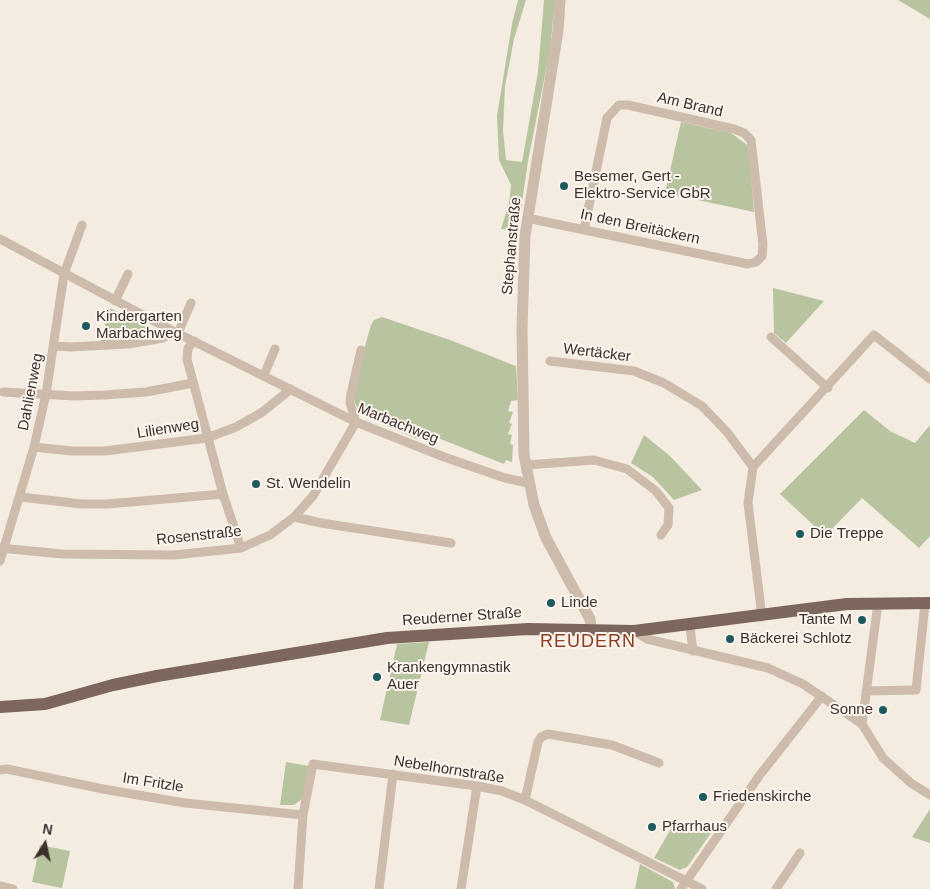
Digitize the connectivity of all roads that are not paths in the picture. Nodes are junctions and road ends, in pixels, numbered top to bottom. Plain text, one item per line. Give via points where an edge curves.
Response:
1 (560, 0) edge
2 (527, 218) junction
3 (82, 225) dead end
4 (584, 230) junction
5 (0, 239) edge
6 (748, 264) joint
7 (64, 274) junction
8 (128, 274) dead end
9 (115, 301) junction
10 (191, 303) dead end
11 (174, 331) junction
12 (771, 337) dead end
13 (194, 341) junction
14 (54, 346) junction
15 (275, 349) dead end
16 (361, 350) dead end
17 (550, 361) dead end
18 (264, 375) junction
19 (930, 379) edge
20 (193, 383) junction
21 (828, 388) junction
22 (291, 389) junction
23 (3, 392) dead end
24 (46, 394) junction
25 (356, 422) junction
26 (207, 438) junction
27 (34, 447) junction
28 (526, 465) junction
29 (753, 467) junction
30 (528, 483) junction
31 (223, 494) junction
32 (21, 497) junction
33 (294, 517) junction
34 (661, 535) dead end
35 (451, 543) dead end
36 (2, 548) edge
37 (241, 548) junction
38 (0, 561) edge
39 (878, 603) junction
40 (928, 604) edge
41 (762, 617) junction
42 (690, 626) junction
43 (591, 630) junction
44 (634, 631) junction
45 (693, 651) junction
46 (866, 691) junction
47 (822, 696) junction
48 (0, 707) edge
49 (862, 724) junction
50 (659, 763) dead end
51 (0, 770) edge
52 (394, 774) junction
53 (477, 786) junction
54 (930, 795) edge
55 (524, 800) junction
56 (303, 815) junction
57 (800, 853) dead end
58 (684, 885) edge
59 (0, 886) edge
60 (13, 889) edge
61 (298, 889) edge
62 (379, 889) edge
63 (460, 889) edge
64 (702, 889) edge
65 (776, 889) edge

1 - 2 street, Stephanstraße via 558,31
2 - 4 street, In den Breitäckern
2 - 28 street, Stephanstraße via 522,329
3 - 7 street, Dahlienweg
4 - 6 street, In den Breitäckern
4 - 6 street, Am Brand via 607,118 619,105 628,105 734,129 751,140 763,245 762,256
5 - 7 street, Marbachweg
7 - 9 street, Marbachweg
7 - 14 street, Dahlienweg
8 - 9 street
9 - 11 street, Marbachweg
10 - 11 street
11 - 13 street, Marbachweg
11 - 14 street via 163,338 128,344
12 - 21 street
13 - 18 street, Marbachweg
13 - 20 street via 187,353
14 - 24 street, Dahlienweg
15 - 18 street
16 - 25 street via 350,403
17 - 29 street, Wertäcker via 634,371 664,383 702,406 727,432
18 - 22 street, Marbachweg
19 - 21 street via 874,335
20 - 24 street via 146,392 74,396
20 - 26 street
21 - 29 street
22 - 25 street, Marbachweg
22 - 26 street, Lilienweg via 261,413
23 - 24 street
24 - 27 street, Dahlienweg
25 - 30 street, Marbachweg via 487,472
25 - 33 street, Rosenstraße via 313,496
26 - 27 street, Lilienweg via 105,451
26 - 31 street
27 - 32 street, Dahlienweg
28 - 30 street, Stephanstraße
28 - 34 street via 594,460 627,469 652,488 669,508 668,525
29 - 41 street via 748,503
30 - 43 street, Stephanstraße via 546,538 590,619
31 - 32 street via 107,504
31 - 37 street
32 - 36 street, Dahlienweg
33 - 35 street
33 - 37 street, Rosenstraße via 270,535
36 - 37 street, Rosenstraße via 62,554 140,556
36 - 38 street, Dahlienweg
39 - 40 main road, Reuderner Straße
39 - 41 main road, Reuderner Straße via 847,604
39 - 46 street
40 - 46 street via 916,690
41 - 42 main road, Reuderner Straße
42 - 44 main road, Reuderner Straße
42 - 45 street
43 - 44 main road, Reuderner Straße
43 - 48 main road, Reuderner Straße via 528,629 378,639 157,676 45,704
44 - 45 street via 647,639
45 - 47 street via 768,668
46 - 49 street
47 - 49 street
47 - 58 street via 759,776
49 - 54 street via 883,758
50 - 55 street via 612,745 548,734 538,742
51 - 56 street, Im Fritzle via 185,803
52 - 53 street, Nebelhornstraße
52 - 56 street, Nebelhornstraße via 313,764
52 - 62 street
53 - 55 street, Nebelhornstraße
53 - 63 street
55 - 58 street, Nebelhornstraße
56 - 61 street, Nebelhornstraße
57 - 65 street
58 - 64 street, Nebelhornstraße
59 - 60 street

